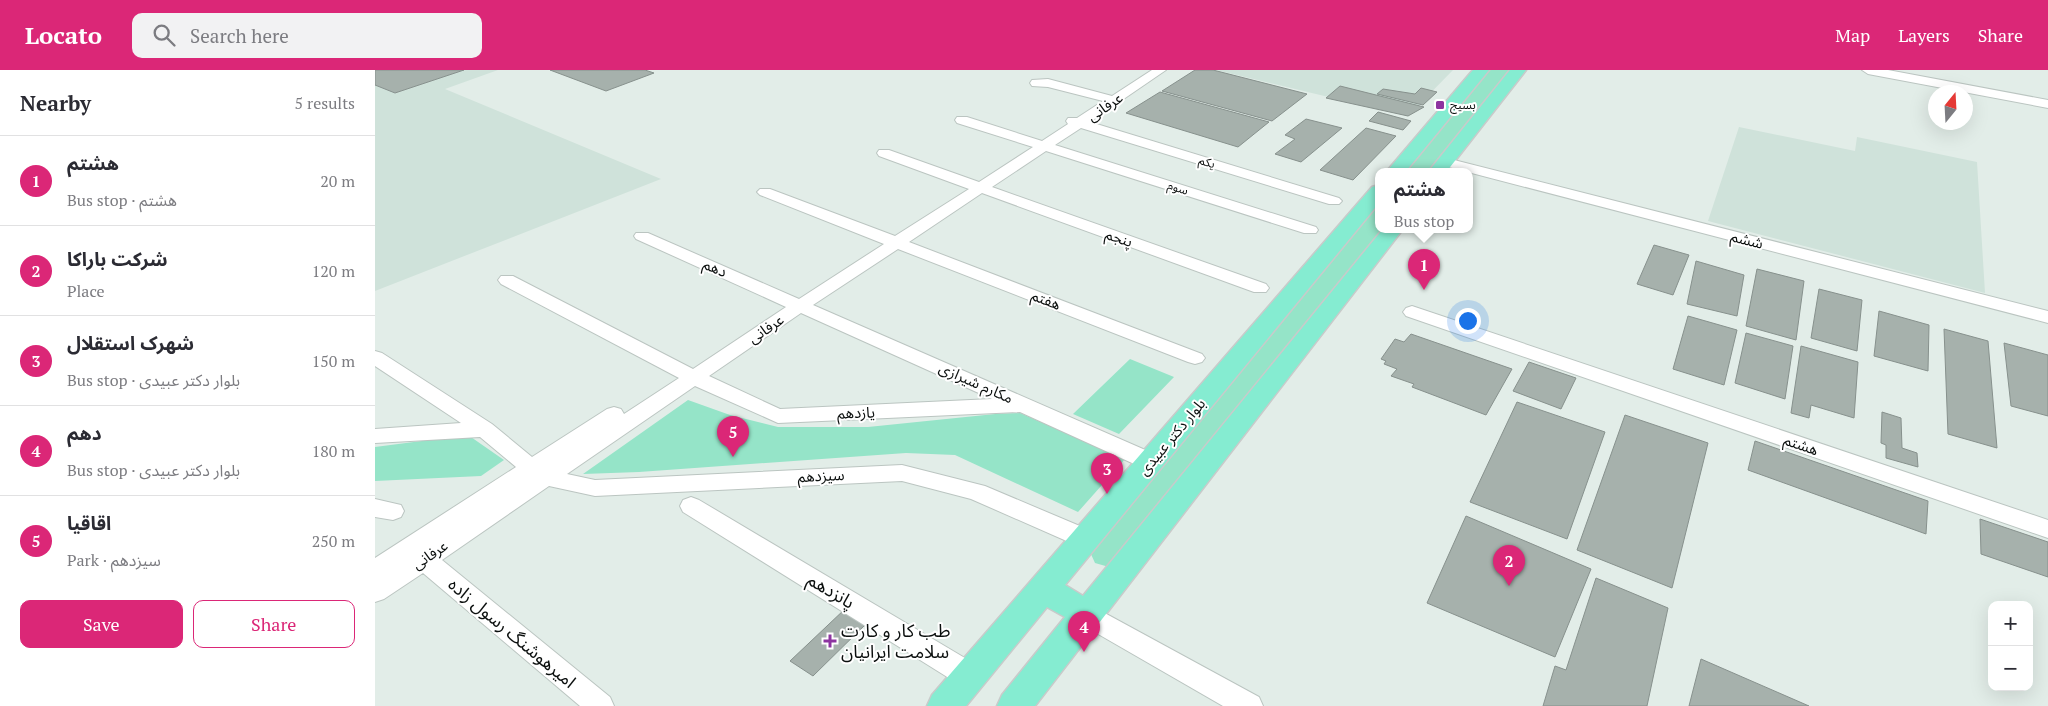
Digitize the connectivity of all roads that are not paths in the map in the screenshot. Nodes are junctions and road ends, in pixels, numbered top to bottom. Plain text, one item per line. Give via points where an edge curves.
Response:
1 (1149, 70) edge
2 (1160, 70) edge
3 (1481, 70) edge
4 (1518, 70) edge
5 (1868, 70) edge
6 (1036, 84) dead end
7 (1108, 98) junction
8 (2048, 104) edge
9 (962, 120) dead end
10 (1073, 121) junction
11 (1038, 143) junction
12 (884, 153) dead end
13 (1442, 167) edge
14 (1399, 168) edge
15 (1473, 175) edge
16 (972, 186) junction
17 (765, 192) dead end
18 (1375, 196) edge
19 (1334, 201) dead end
20 (1310, 230) dead end
21 (1390, 233) edge
22 (642, 236) dead end
23 (890, 240) junction
24 (507, 280) dead end
25 (1260, 288) dead end
26 (794, 303) junction
27 (1412, 312) dead end
28 (2048, 318) edge
29 (375, 357) edge
30 (1195, 358) dead end
31 (687, 374) junction
32 (1027, 405) junction
33 (485, 430) junction
34 (375, 436) edge
35 (1151, 462) junction
36 (538, 473) junction
37 (691, 506) dead end
38 (2048, 530) edge
39 (1085, 539) junction
40 (417, 554) junction
41 (375, 571) edge
42 (1044, 589) junction
43 (375, 592) edge
44 (1088, 614) junction
45 (970, 676) junction
46 (600, 706) edge
47 (944, 706) edge
48 (1014, 706) edge
49 (1249, 706) edge

1 - 7 street, عرفانی
2 - 7 street, عرفانی
3 - 14 main road
4 - 13 main road
5 - 8 street
6 - 7 street via 1048,83
7 - 10 street, عرفانی
9 - 11 street, سوم
10 - 11 street, عرفانی
10 - 19 street, یکم
11 - 16 street, عرفانی
11 - 20 street, سوم
12 - 16 street
15 - 28 street, ششم
16 - 23 street, عرفانی
16 - 25 street, پنجم
17 - 23 street
18 - 35 main road, بلوار دکتر عبیدی
21 - 44 main road
22 - 26 street, دهم
23 - 26 street, عرفانی
23 - 30 street, هفتم
24 - 31 street, یازدهم
26 - 31 street, عرفانی
26 - 32 street, مکارم شیرازی
27 - 38 street, هشتم
29 - 33 street
31 - 32 street, یازدهم via 777,416
31 - 36 street, عرفانی
32 - 35 street, مکارم شیرازی
33 - 34 street
33 - 36 street
35 - 39 main road, بلوار دکتر عبیدی
36 - 39 street, سیزدهم via 595,488 902,472 977,492
36 - 40 street, عرفانی
37 - 45 street, پانزدهم
39 - 42 main road, بلوار دکتر عبیدی
40 - 41 street, عرفانی
40 - 43 street, عرفانی
40 - 46 street, امیرهوشنگ رسول زاده
42 - 44 main road
42 - 45 main road, بلوار دکتر عبیدی
44 - 48 main road
44 - 49 street
45 - 47 main road, بلوار دکتر عبیدی

